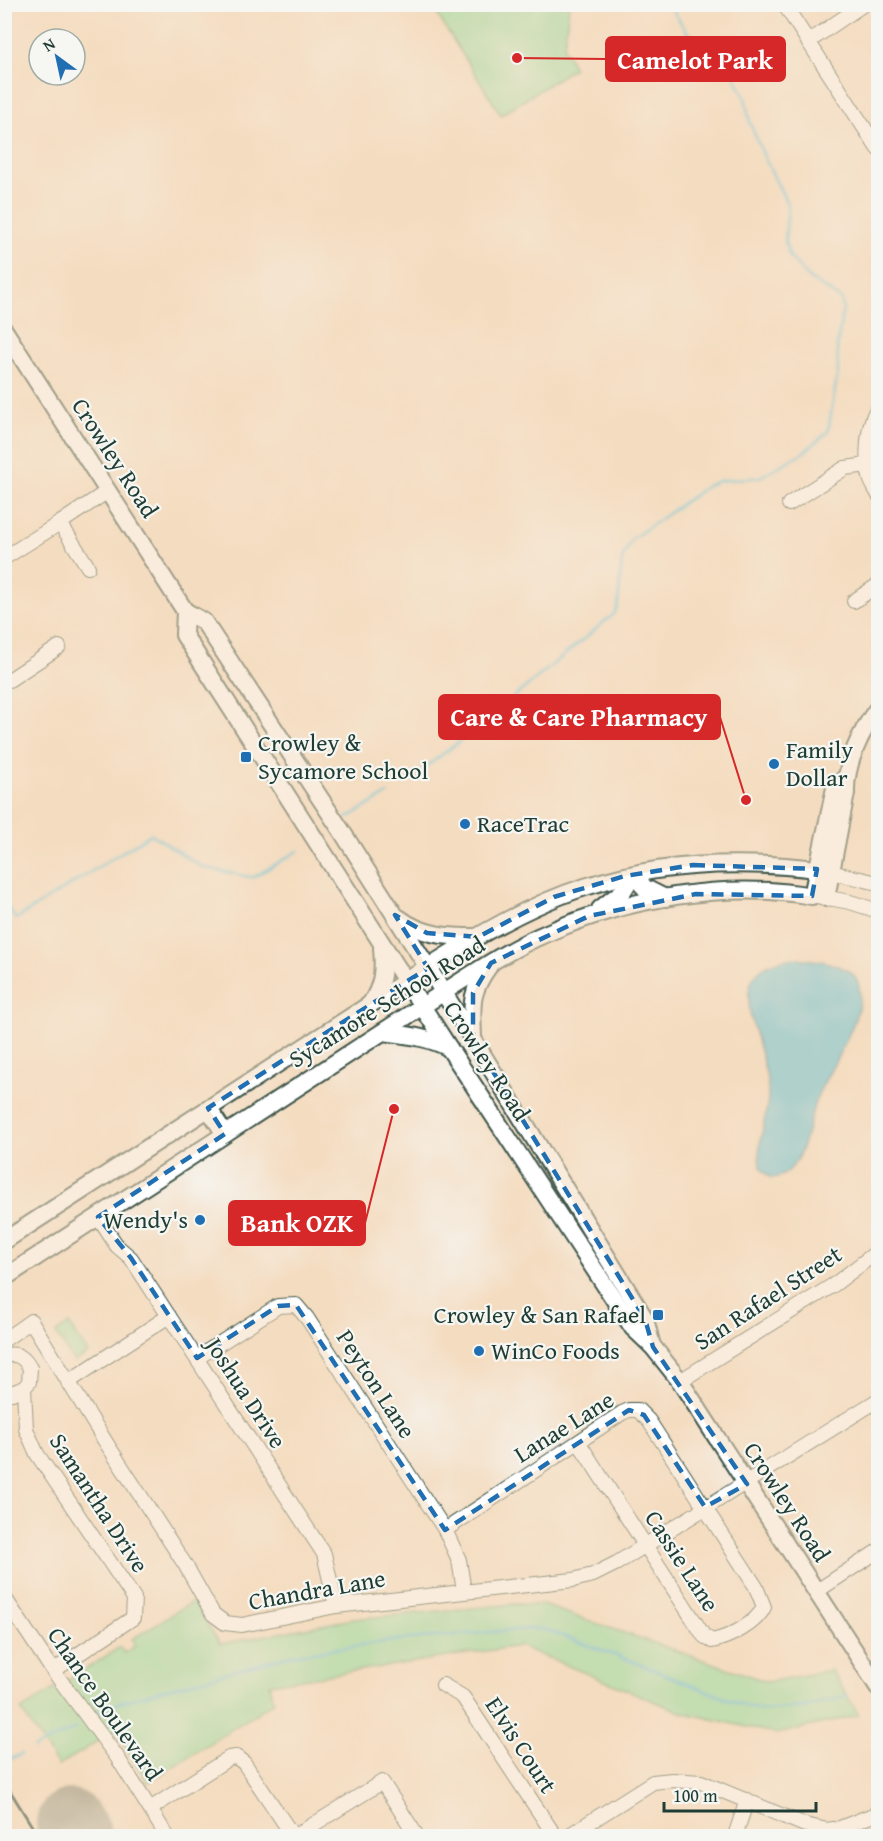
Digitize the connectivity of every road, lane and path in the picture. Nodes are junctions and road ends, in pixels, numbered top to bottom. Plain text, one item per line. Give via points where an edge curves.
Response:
1 (784, 4) edge
2 (864, 4) edge
3 (808, 42) junction
4 (879, 149) edge
5 (4, 330) edge
6 (879, 408) edge
7 (868, 465) junction
8 (108, 491) junction
9 (879, 494) edge
10 (789, 504) dead end
11 (60, 523) junction
12 (4, 558) edge
13 (88, 567) dead end
14 (879, 585) edge
15 (854, 602) dead end
16 (185, 611) junction
17 (59, 647) dead end
18 (6, 679) edge
19 (879, 708) edge
20 (824, 870) junction
21 (633, 875) junction
22 (879, 883) edge
23 (819, 897) junction
24 (666, 898) junction
25 (879, 911) edge
26 (395, 915) junction
27 (590, 916) junction
28 (478, 937) junction
29 (382, 944) junction
30 (490, 963) junction
31 (428, 968) junction
32 (407, 981) junction
33 (444, 992) junction
34 (370, 1004) junction
35 (423, 1006) junction
36 (382, 1032) junction
37 (473, 1039) junction
38 (449, 1048) junction
39 (208, 1108) junction
40 (225, 1134) junction
41 (557, 1212) junction
42 (98, 1217) junction
43 (4, 1241) edge
44 (879, 1251) edge
45 (4, 1278) edge
46 (629, 1294) junction
47 (170, 1316) junction
48 (6, 1334) edge
49 (653, 1347) junction
50 (4, 1356) edge
51 (21, 1356) junction
52 (197, 1358) junction
53 (680, 1381) junction
54 (68, 1382) junction
55 (24, 1388) junction
56 (4, 1392) edge
57 (879, 1400) edge
58 (579, 1443) junction
59 (747, 1484) junction
60 (705, 1507) junction
61 (445, 1530) junction
62 (645, 1546) junction
63 (879, 1551) edge
64 (464, 1591) junction
65 (816, 1591) junction
66 (4, 1597) edge
67 (336, 1606) junction
68 (53, 1671) junction
69 (443, 1685) dead end
70 (879, 1686) edge
71 (747, 1800) junction
72 (150, 1809) junction
73 (879, 1813) edge
74 (834, 1833) edge
75 (167, 1836) edge
76 (294, 1836) edge
77 (417, 1836) edge
78 (555, 1836) edge
79 (568, 1836) edge
80 (735, 1836) edge

1 - 3 street
2 - 3 street
3 - 4 street
5 - 8 main road, Crowley Road
6 - 7 street via 873,415
7 - 9 street
7 - 10 street via 845,468
8 - 11 street
8 - 16 main road, Crowley Road
11 - 12 street
11 - 13 street
14 - 15 street
16 - 26 main road, Crowley Road via 204,622
16 - 29 main road, Crowley Road via 184,635
17 - 18 street
19 - 20 main road via 862,735 845,778 835,788
20 - 21 main road, Sycamore School Road via 726,864
20 - 22 street
20 - 23 main road
21 - 24 main road via 645,888
21 - 27 main road via 622,891
21 - 28 main road, Sycamore School Road via 554,897
23 - 24 main road, Sycamore School Road via 738,891
23 - 25 street
24 - 27 main road, Sycamore School Road
26 - 28 main road via 427,933
26 - 31 main road, Crowley Road
27 - 30 main road, Sycamore School Road via 545,933
28 - 31 main road, Sycamore School Road
29 - 32 main road, Crowley Road
29 - 34 main road via 383,979
30 - 33 main road, Sycamore School Road
30 - 37 main road via 473,993
31 - 32 main road, Sycamore School Road
31 - 33 main road, Crowley Road
32 - 34 main road, Sycamore School Road
32 - 35 main road, Crowley Road
33 - 35 main road, Sycamore School Road
33 - 37 main road, Crowley Road
34 - 39 main road, Sycamore School Road
35 - 36 main road, Sycamore School Road
35 - 38 main road, Crowley Road
36 - 38 main road via 419,1036
36 - 40 main road, Sycamore School Road
37 - 46 main road, Crowley Road
38 - 41 main road, Crowley Road
39 - 40 main road
39 - 43 main road, Sycamore School Road
40 - 42 main road, Sycamore School Road
41 - 46 main road via 573,1222 611,1280
41 - 49 main road, Crowley Road via 633,1328
42 - 45 main road, Sycamore School Road
42 - 47 street, Joshua Drive
44 - 53 street, San Rafael Street via 835,1284
46 - 49 main road, Crowley Road via 645,1319
47 - 52 street, Joshua Drive
47 - 54 street
48 - 51 street, Samantha Drive
48 - 54 street, Chandra Lane via 32,1321
49 - 53 main road, Crowley Road
50 - 51 street
51 - 55 street, Samantha Drive via 30,1368 29,1382
52 - 61 street, Peyton Lane via 278,1306 296,1305
52 - 67 street, Joshua Drive via 324,1554
53 - 59 main road, Crowley Road
54 - 67 street, Chandra Lane via 213,1614 225,1623 242,1625
55 - 56 street
55 - 68 street, Samantha Drive via 27,1430 37,1455 134,1598 133,1618
57 - 59 street, Chandra Lane
58 - 60 street, Lanae Lane via 622,1413 638,1410
58 - 61 street, Lanae Lane
58 - 62 street, Cassie Lane
59 - 60 street, Chandra Lane
59 - 65 main road, Crowley Road
60 - 62 street, Chandra Lane
60 - 62 street, Cassie Lane via 763,1602 758,1616 742,1627 712,1641 704,1636
61 - 64 street, Peyton Lane via 459,1560
62 - 64 street, Chandra Lane via 594,1575
63 - 65 street
64 - 67 street, Chandra Lane
65 - 70 main road, Crowley Road
66 - 68 street, Chance Boulevard
68 - 72 street, Chance Boulevard
69 - 78 street, Elvis Court via 463,1697
71 - 74 street
71 - 79 street via 701,1782 652,1782
71 - 80 street
72 - 75 street, Chance Boulevard
72 - 76 street via 229,1758 236,1758 244,1763
73 - 74 street
76 - 77 street via 382,1782

